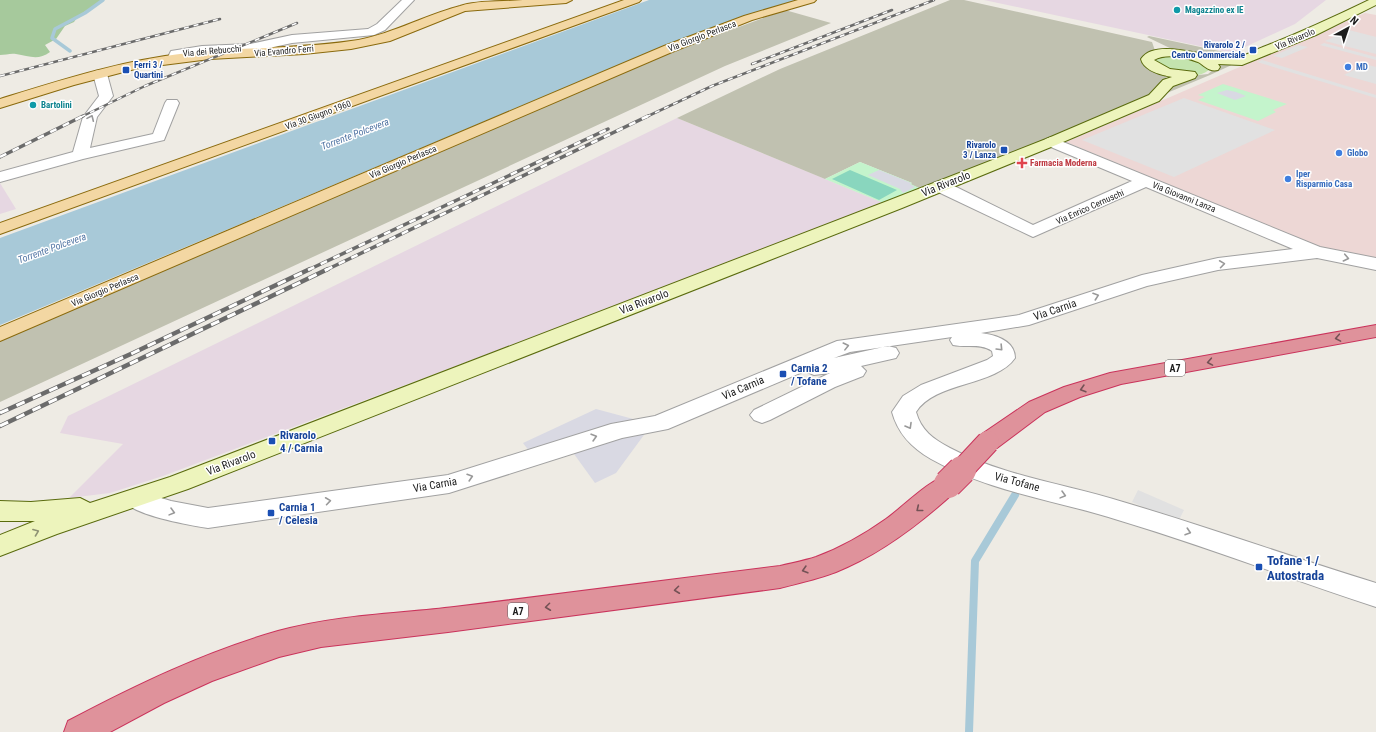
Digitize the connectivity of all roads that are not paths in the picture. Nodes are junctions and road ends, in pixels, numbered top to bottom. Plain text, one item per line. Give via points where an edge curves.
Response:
1 (408, 0) edge
2 (560, 0) edge
3 (635, 0) edge
4 (810, 0) edge
5 (1376, 1) edge
6 (484, 3) edge
7 (1201, 58) junction
8 (173, 59) junction
9 (1233, 63) junction
10 (1214, 68) junction
11 (100, 74) junction
12 (1165, 77) junction
13 (172, 103) dead end
14 (0, 104) edge
15 (1051, 142) junction
16 (80, 155) junction
17 (0, 177) edge
18 (1146, 181) junction
19 (940, 186) junction
20 (0, 229) edge
21 (1317, 252) junction
22 (1376, 264) edge
23 (1376, 331) edge
24 (0, 335) edge
25 (895, 351) junction
26 (797, 366) junction
27 (762, 415) dead end
28 (124, 502) junction
29 (0, 510) edge
30 (0, 546) edge
31 (1376, 595) edge
32 (80, 732) edge

1 - 8 street, Via dei Rebucchi via 381,27 370,32 292,39 250,48 189,52 176,54
2 - 6 main road, Via Evandro Ferri
3 - 20 main road, Via 30 Giugno 1960
4 - 24 main road, Via Giorgio Perlasca via 748,18 668,49
5 - 9 main road, Via Rivarolo via 1312,32
6 - 8 main road, Via Evandro Ferri via 454,11 403,32 372,41 279,52
7 - 9 main road
7 - 10 main road
7 - 12 main road via 1169,53 1155,54 1147,58 1150,65
8 - 11 main road, Via Evandro Ferri
9 - 10 main road, Via Rivarolo
10 - 12 main road, Via Rivarolo via 1207,74
11 - 14 main road, Via Evandro Ferri
16 -> 11 street via 90,117 106,96
12 - 15 main road, Via Rivarolo via 1154,98
13 - 16 street via 159,137
15 - 18 street, Via Giovanni Lanza
15 - 19 main road, Via Rivarolo
16 - 17 street
18 - 19 street, Via Enrico Cernuschi via 1033,232
18 - 21 street, Via Giovanni Lanza
19 - 28 main road, Via Rivarolo
21 -> 22 street, Via Carnia
26 -> 21 street, Via Carnia via 845,346 1022,322 1142,281 1218,264
23 -> 32 highway, A7, bridge via 1118,378 1072,392 1037,407 988,442 948,484 918,510 882,536 832,562 780,577 455,619 346,630 281,643 202,671 137,700
25 - 26 street, Via Tofane via 821,368
25 - 27 street, Via Tofane via 871,365 827,382
25 -> 31 street, Via Tofane via 977,338 992,342 1004,351 1001,362 929,390 911,401 904,412 911,430 918,437 937,451 972,469 1145,518
28 -> 26 street, Via Carnia via 186,516 208,518 450,484 619,430 660,423
28 - 29 main road, Via Rivarolo via 31,512
30 -> 28 main road, Via Rivarolo

